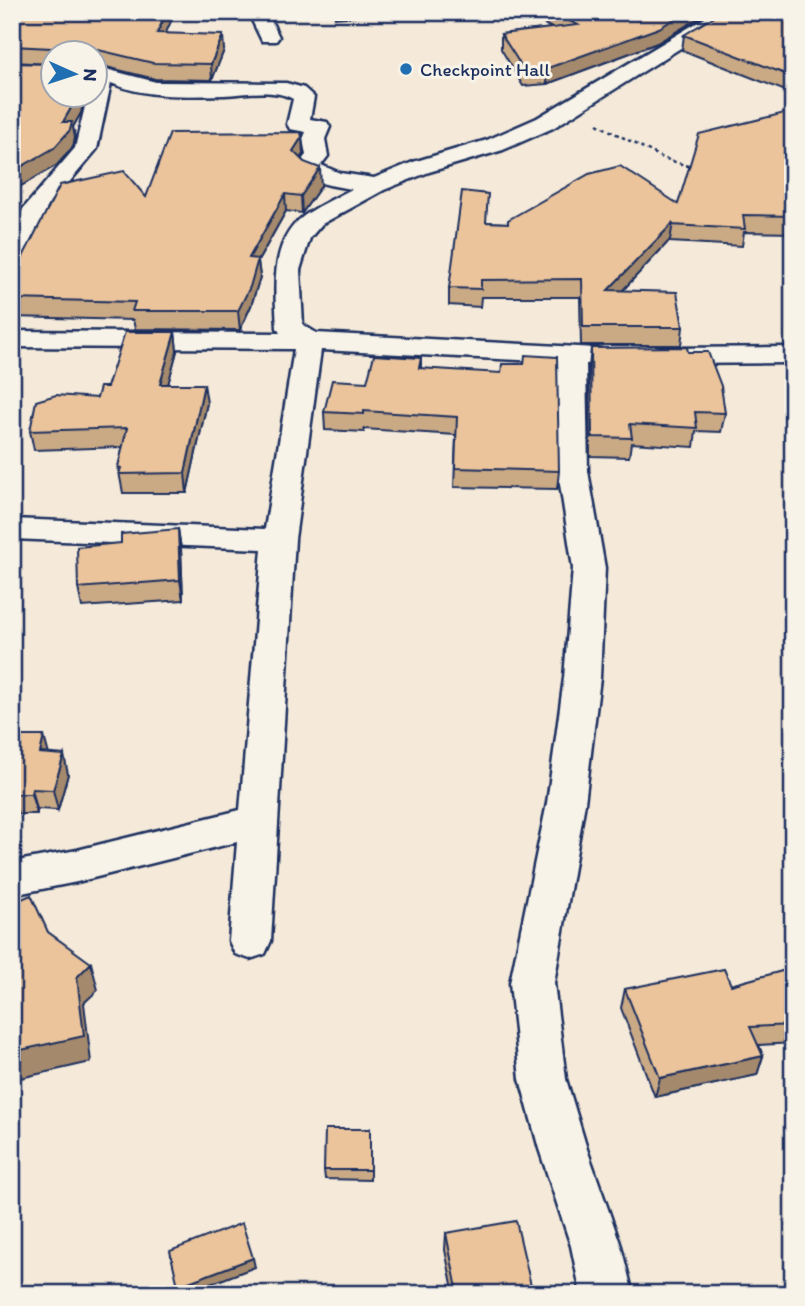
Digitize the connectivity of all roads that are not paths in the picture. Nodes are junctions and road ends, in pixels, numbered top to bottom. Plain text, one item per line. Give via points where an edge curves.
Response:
1 (257, 12) edge
2 (729, 12) edge
3 (269, 37) dead end
4 (108, 76) edge
5 (93, 108) edge
6 (376, 186) junction
7 (12, 274) edge
8 (12, 339) edge
9 (310, 341) junction
10 (793, 355) edge
11 (572, 356) junction
12 (12, 529) edge
13 (279, 539) junction
14 (258, 821) junction
15 (12, 879) edge
16 (250, 941) dead end
17 (607, 1294) edge

1 - 3 street
2 - 6 street via 568,111 495,145
4 - 6 street via 136,85 300,93 304,97 298,124 319,127 313,139 317,156 307,167 334,180
5 - 7 street via 86,149 35,209
6 - 9 street via 314,219 294,245 287,270 290,328
8 - 9 street
9 - 11 street
9 - 13 street
10 - 11 street
11 - 17 street via 573,471 589,568 582,678 566,803 532,983 543,1079
12 - 13 street
13 - 14 street
14 - 15 street
14 - 16 street

